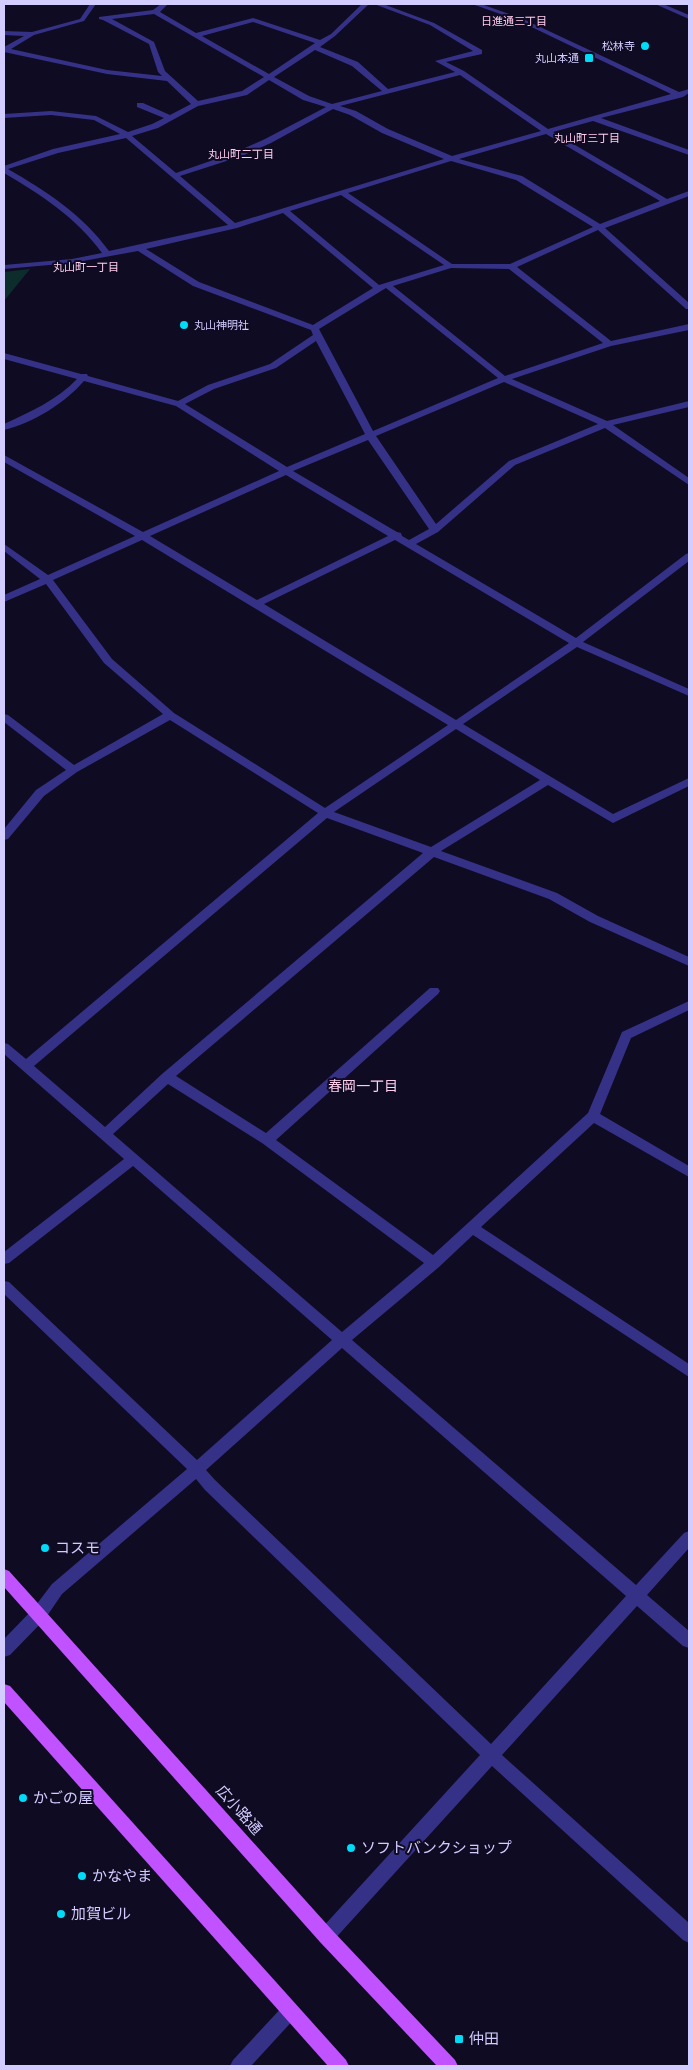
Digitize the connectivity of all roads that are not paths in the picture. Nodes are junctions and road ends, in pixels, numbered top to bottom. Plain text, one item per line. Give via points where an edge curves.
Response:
1 (94, 4) edge
2 (165, 4) edge
3 (366, 4) edge
4 (377, 4) edge
5 (475, 4) edge
6 (658, 4) edge
7 (155, 12) junction
8 (689, 17) edge
9 (103, 18) junction
10 (82, 20) junction
11 (4, 33) edge
12 (32, 34) junction
13 (196, 35) junction
14 (318, 45) junction
15 (4, 50) edge
16 (461, 73) junction
17 (269, 78) junction
18 (169, 80) junction
19 (689, 91) edge
20 (387, 92) junction
21 (676, 94) junction
22 (689, 98) edge
23 (196, 104) junction
24 (140, 105) dead end
25 (333, 106) junction
26 (4, 116) edge
27 (171, 118) junction
28 (593, 118) junction
29 (546, 131) junction
30 (127, 135) junction
31 (689, 153) edge
32 (451, 159) junction
33 (4, 169) edge
34 (173, 176) junction
35 (344, 193) junction
36 (689, 193) edge
37 (667, 202) junction
38 (284, 210) junction
39 (234, 226) junction
40 (599, 227) junction
41 (139, 248) junction
42 (107, 254) junction
43 (450, 266) junction
44 (4, 267) edge
45 (511, 267) junction
46 (383, 287) junction
47 (689, 307) edge
48 (689, 327) edge
49 (316, 332) junction
50 (609, 344) junction
51 (4, 356) edge
52 (84, 376) junction
53 (504, 379) junction
54 (179, 404) junction
55 (689, 404) edge
56 (606, 424) junction
57 (4, 427) edge
58 (370, 435) junction
59 (4, 458) edge
60 (286, 471) junction
61 (689, 482) edge
62 (435, 530) junction
63 (398, 535) junction
64 (143, 536) junction
65 (410, 543) junction
66 (4, 546) edge
67 (689, 556) edge
68 (47, 578) junction
69 (4, 600) edge
70 (257, 604) junction
71 (576, 643) junction
72 (689, 693) edge
73 (170, 716) junction
74 (4, 717) edge
75 (457, 724) junction
76 (73, 770) junction
77 (549, 779) junction
78 (689, 782) edge
79 (325, 813) junction
80 (4, 836) edge
81 (433, 851) junction
82 (689, 962) edge
83 (434, 991) dead end
84 (689, 1005) edge
85 (4, 1047) edge
86 (25, 1066) junction
87 (168, 1077) junction
88 (593, 1116) junction
89 (105, 1134) junction
90 (267, 1140) junction
91 (134, 1158) junction
92 (689, 1172) edge
93 (472, 1228) junction
94 (4, 1259) edge
95 (434, 1263) junction
96 (4, 1286) edge
97 (343, 1340) junction
98 (689, 1371) edge
99 (197, 1469) junction
100 (689, 1538) edge
101 (4, 1576) edge
102 (638, 1597) junction
103 (39, 1614) junction
104 (689, 1641) edge
105 (4, 1650) edge
106 (4, 1691) edge
107 (492, 1756) junction
108 (689, 1934) edge
109 (326, 1936) junction
110 (290, 2010) junction
111 (239, 2066) edge
112 (340, 2066) edge
113 (449, 2066) edge

1 - 10 street
2 - 7 street
3 - 14 street
4 - 16 street via 432,24 479,52 439,61
5 - 21 street via 518,18
6 - 8 street
7 - 9 street
7 - 13 street
9 - 10 street
9 - 18 street via 152,43 162,72
10 - 12 street
11 - 12 street
12 - 15 street
13 - 14 street via 253,20
13 - 17 street
14 - 17 street
14 - 20 street via 355,64
15 - 18 street via 107,72
16 - 20 street
16 - 29 street
17 - 23 street via 244,93
17 - 25 street via 306,98
18 - 23 street
19 - 21 street
20 - 25 street
21 - 22 street
21 - 28 street
23 - 27 street
24 - 27 street
25 - 32 street
25 - 34 street via 268,142
26 - 30 street via 70,114 96,118
27 - 30 street
28 - 29 street
28 - 31 street
29 - 32 street
29 - 37 street
30 - 33 street via 56,151
30 - 34 street
32 - 35 street
32 - 40 street via 519,178
33 - 42 street via 78,222
34 - 39 street
35 - 38 street
35 - 43 street
36 - 37 street
37 - 40 street
38 - 39 street
38 - 46 street
39 - 41 street
40 - 45 street
40 - 47 street
41 - 42 street
41 - 49 street via 196,284
42 - 44 street via 72,261
43 - 45 street
43 - 46 street
45 - 50 street
46 - 49 street
46 - 53 street
48 - 50 street
49 - 54 street via 278,363 208,386
49 - 58 street
50 - 53 street
51 - 52 street
52 - 54 street
52 - 57 street via 73,390 44,410
53 - 56 street
53 - 58 street
54 - 60 street
55 - 56 street
56 - 61 street
56 - 62 street via 512,463
58 - 60 street
58 - 62 street
59 - 64 street
60 - 63 street
60 - 64 street
62 - 65 street
63 - 65 street
63 - 70 street
64 - 68 street
64 - 70 street
65 - 71 street
66 - 68 street
67 - 71 street
68 - 69 street
68 - 73 street via 108,661
70 - 75 street
71 - 72 street
71 - 75 street
73 - 76 street
73 - 79 street
74 - 76 street
75 - 77 street
75 - 79 street
76 - 80 street via 40,793
77 - 78 street via 614,819
77 - 81 street
79 - 81 street
79 - 86 street
81 - 82 street via 553,896 594,919
81 - 87 street
83 - 90 street
84 - 88 street via 626,1035
85 - 86 street
86 - 89 street
87 - 89 street
87 - 90 street
88 - 92 street
88 - 93 street
89 - 91 street
90 - 95 street
91 - 94 street
91 - 97 street
93 - 95 street
93 - 98 street
95 - 97 street
96 - 99 street
97 - 99 street
97 - 102 street
99 - 103 street via 57,1589
99 - 107 street
100 - 102 street
101 - 103 main road, 広小路通
102 - 104 street
102 - 107 street
103 - 105 street
103 - 109 main road, 広小路通
106 - 110 main road
107 - 108 street
107 - 109 street
109 - 113 main road, 広小路通
110 - 111 street
110 - 112 main road

